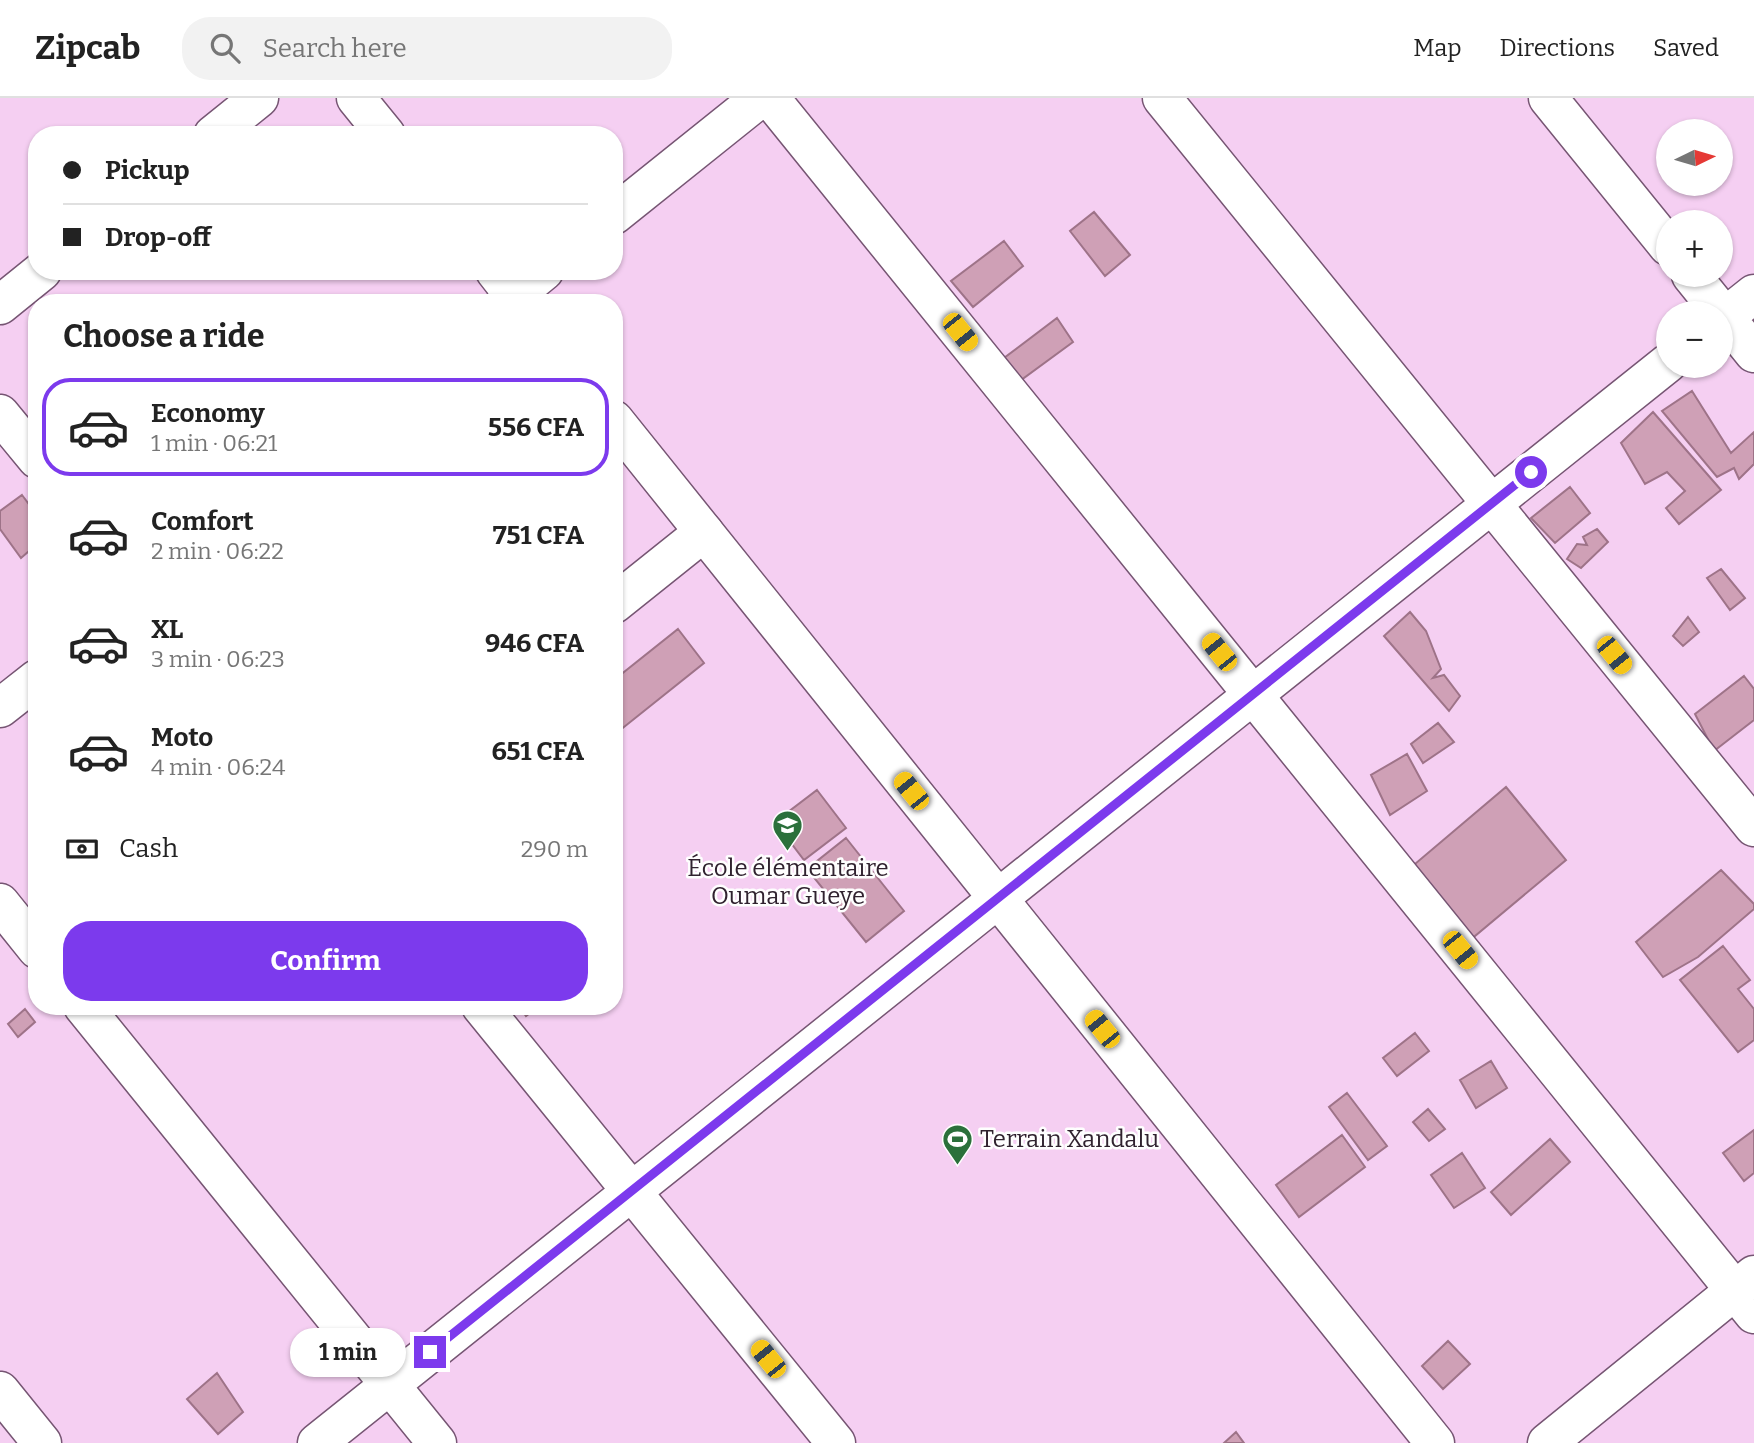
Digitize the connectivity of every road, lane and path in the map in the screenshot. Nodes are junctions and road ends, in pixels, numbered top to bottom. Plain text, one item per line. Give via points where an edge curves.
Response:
1 (259, 98) edge
2 (356, 98) edge
3 (760, 98) edge
4 (770, 98) edge
5 (1162, 98) edge
6 (1548, 98) edge
7 (224, 126) edge
8 (379, 126) edge
9 (623, 208) edge
10 (1656, 231) edge
11 (31, 280) edge
12 (530, 280) edge
13 (509, 293) edge
14 (1754, 293) edge
15 (0, 305) edge
16 (1733, 311) edge
17 (1733, 330) edge
18 (1754, 353) edge
19 (1656, 373) edge
20 (0, 414) edge
21 (623, 431) edge
22 (28, 448) edge
23 (1491, 504) junction
24 (704, 532) junction
25 (623, 597) edge
26 (28, 686) edge
27 (1253, 695) junction
28 (0, 708) edge
29 (1754, 827) edge
30 (998, 898) junction
31 (0, 903) edge
32 (28, 938) edge
33 (90, 1015) edge
34 (488, 1015) edge
35 (631, 1191) junction
36 (1748, 1293) edge
37 (390, 1385) junction
38 (0, 1391) edge
39 (42, 1443) edge
40 (317, 1443) edge
41 (437, 1443) edge
42 (836, 1443) edge
43 (1434, 1443) edge
44 (1547, 1443) edge

1 - 7 street
2 - 8 street
3 - 9 street
4 - 27 street
5 - 23 street
6 - 10 street
11 - 15 street
12 - 13 street
14 - 16 street
17 - 18 street
19 - 23 street
20 - 22 street
21 - 24 street
23 - 27 street
23 - 29 street
24 - 25 street
24 - 30 street
26 - 28 street
27 - 30 street
27 - 36 street
30 - 35 street
30 - 43 street
31 - 32 street
33 - 37 street
34 - 35 street
35 - 37 street
35 - 42 street
36 - 44 street
37 - 40 street
37 - 41 street
38 - 39 street

